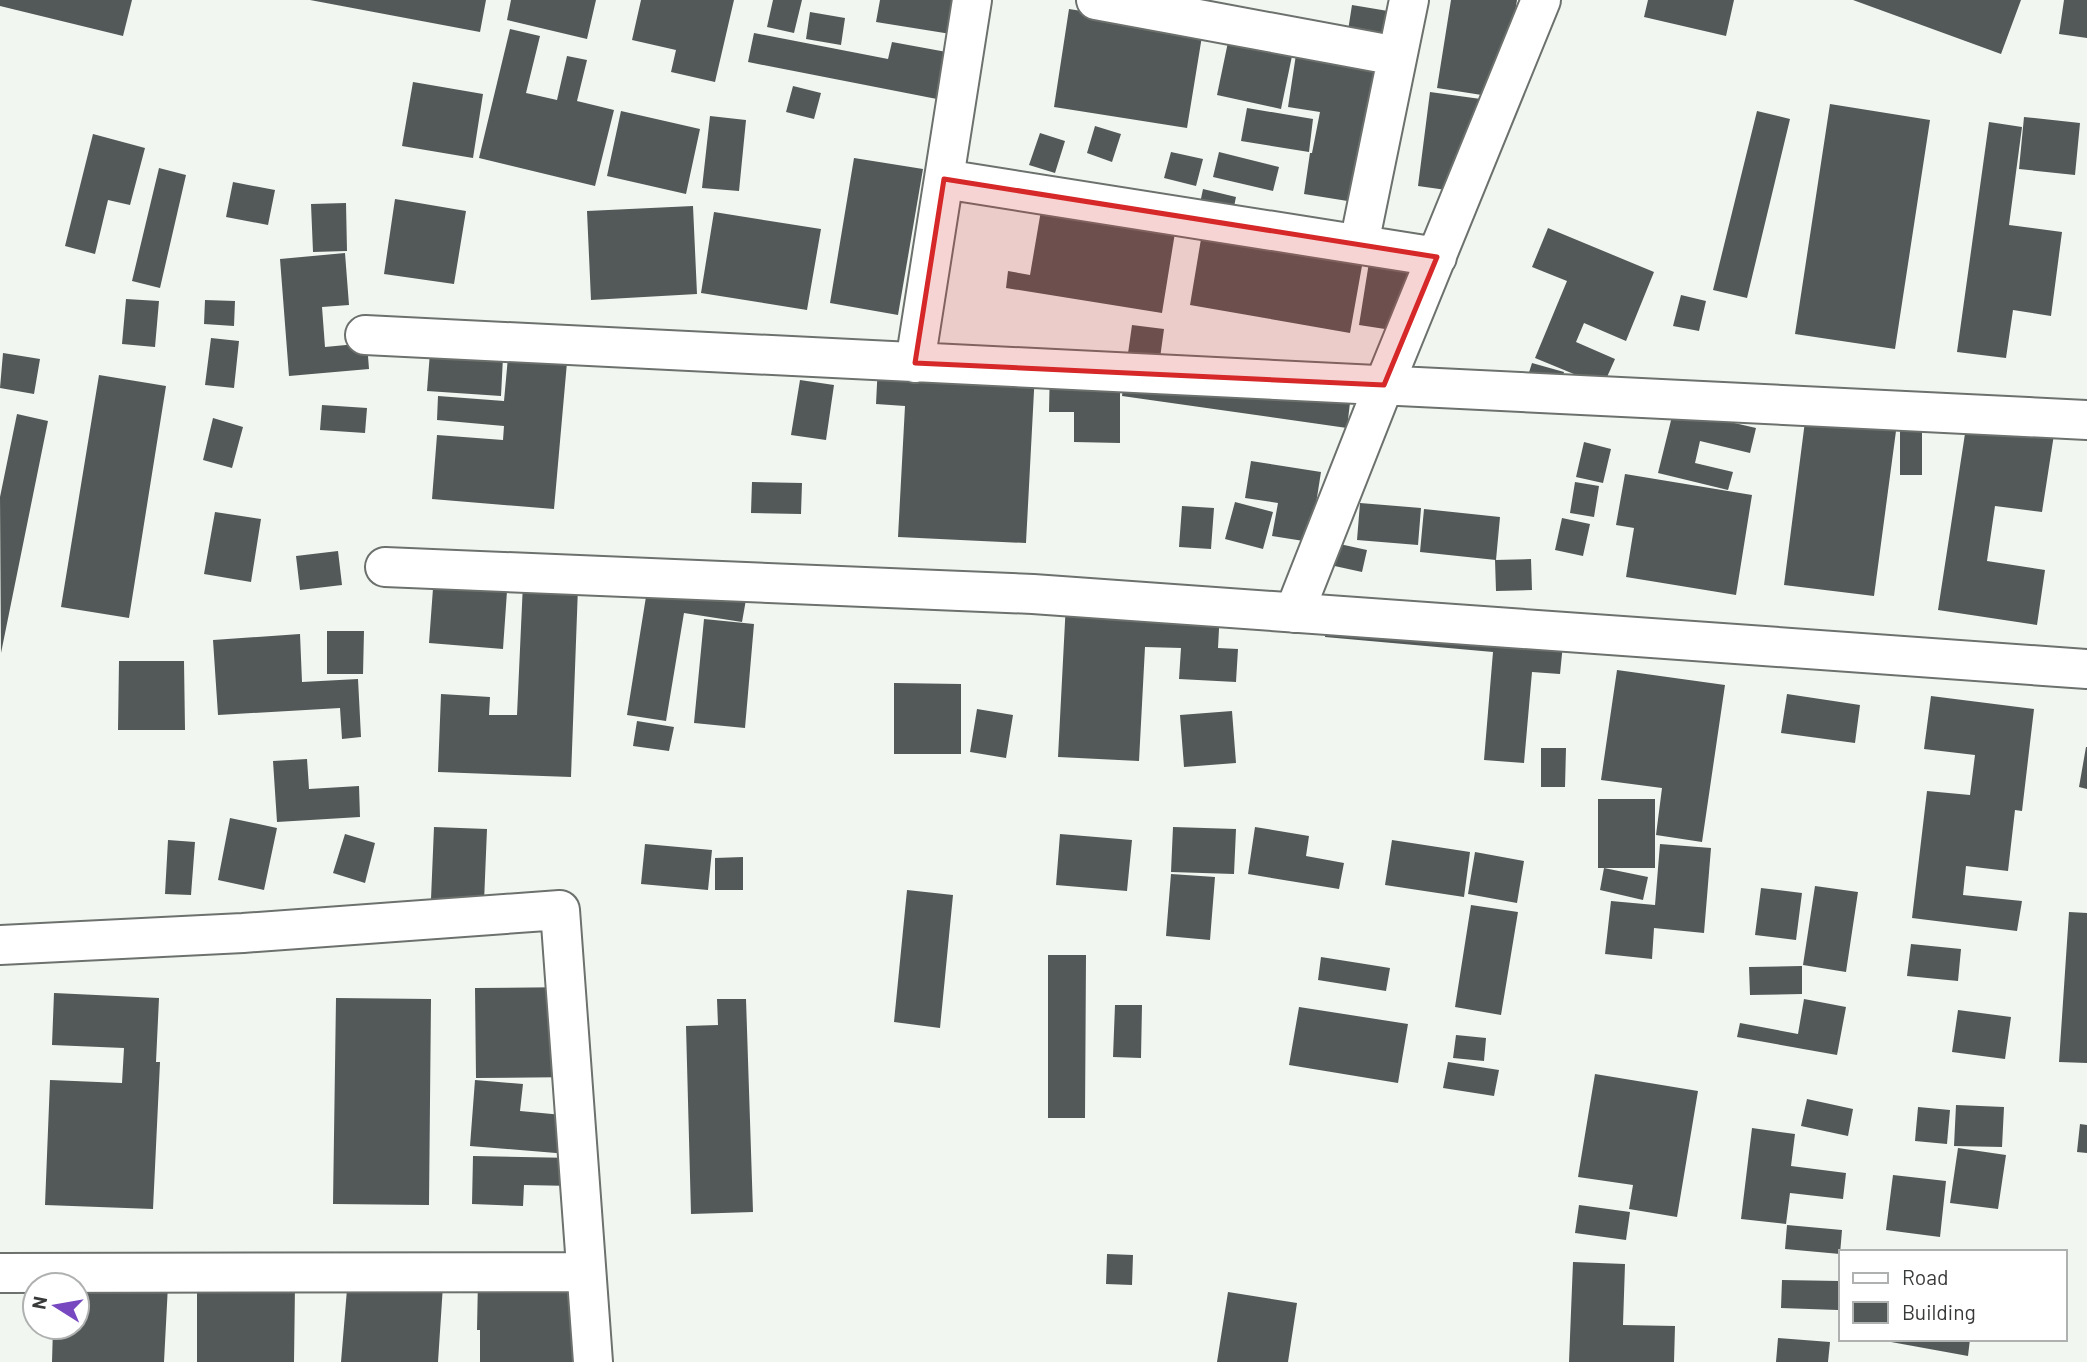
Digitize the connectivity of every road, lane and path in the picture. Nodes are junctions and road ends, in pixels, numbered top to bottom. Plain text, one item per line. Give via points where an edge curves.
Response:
1 (972, 0) edge
2 (1096, 0) edge
3 (1409, 0) edge
4 (1541, 0) edge
5 (1397, 56) junction
6 (944, 179) junction
7 (1359, 244) junction
8 (1437, 257) junction
9 (365, 335) dead end
10 (915, 363) junction
11 (1384, 385) junction
12 (2087, 420) edge
13 (384, 567) dead end
14 (1294, 613) junction
15 (2087, 669) edge
16 (0, 945) edge
17 (586, 1272) junction
18 (0, 1273) edge
19 (593, 1362) edge

1 - 6 street
2 - 5 street
3 - 5 street
4 - 8 street
5 - 7 street
6 - 7 street
6 - 10 street
7 - 8 street
8 - 11 street
9 - 10 street
10 - 11 street
11 - 12 street
11 - 14 street
13 - 14 street via 1033,594
14 - 15 street
16 - 17 street via 560,910
17 - 18 street
17 - 19 street

